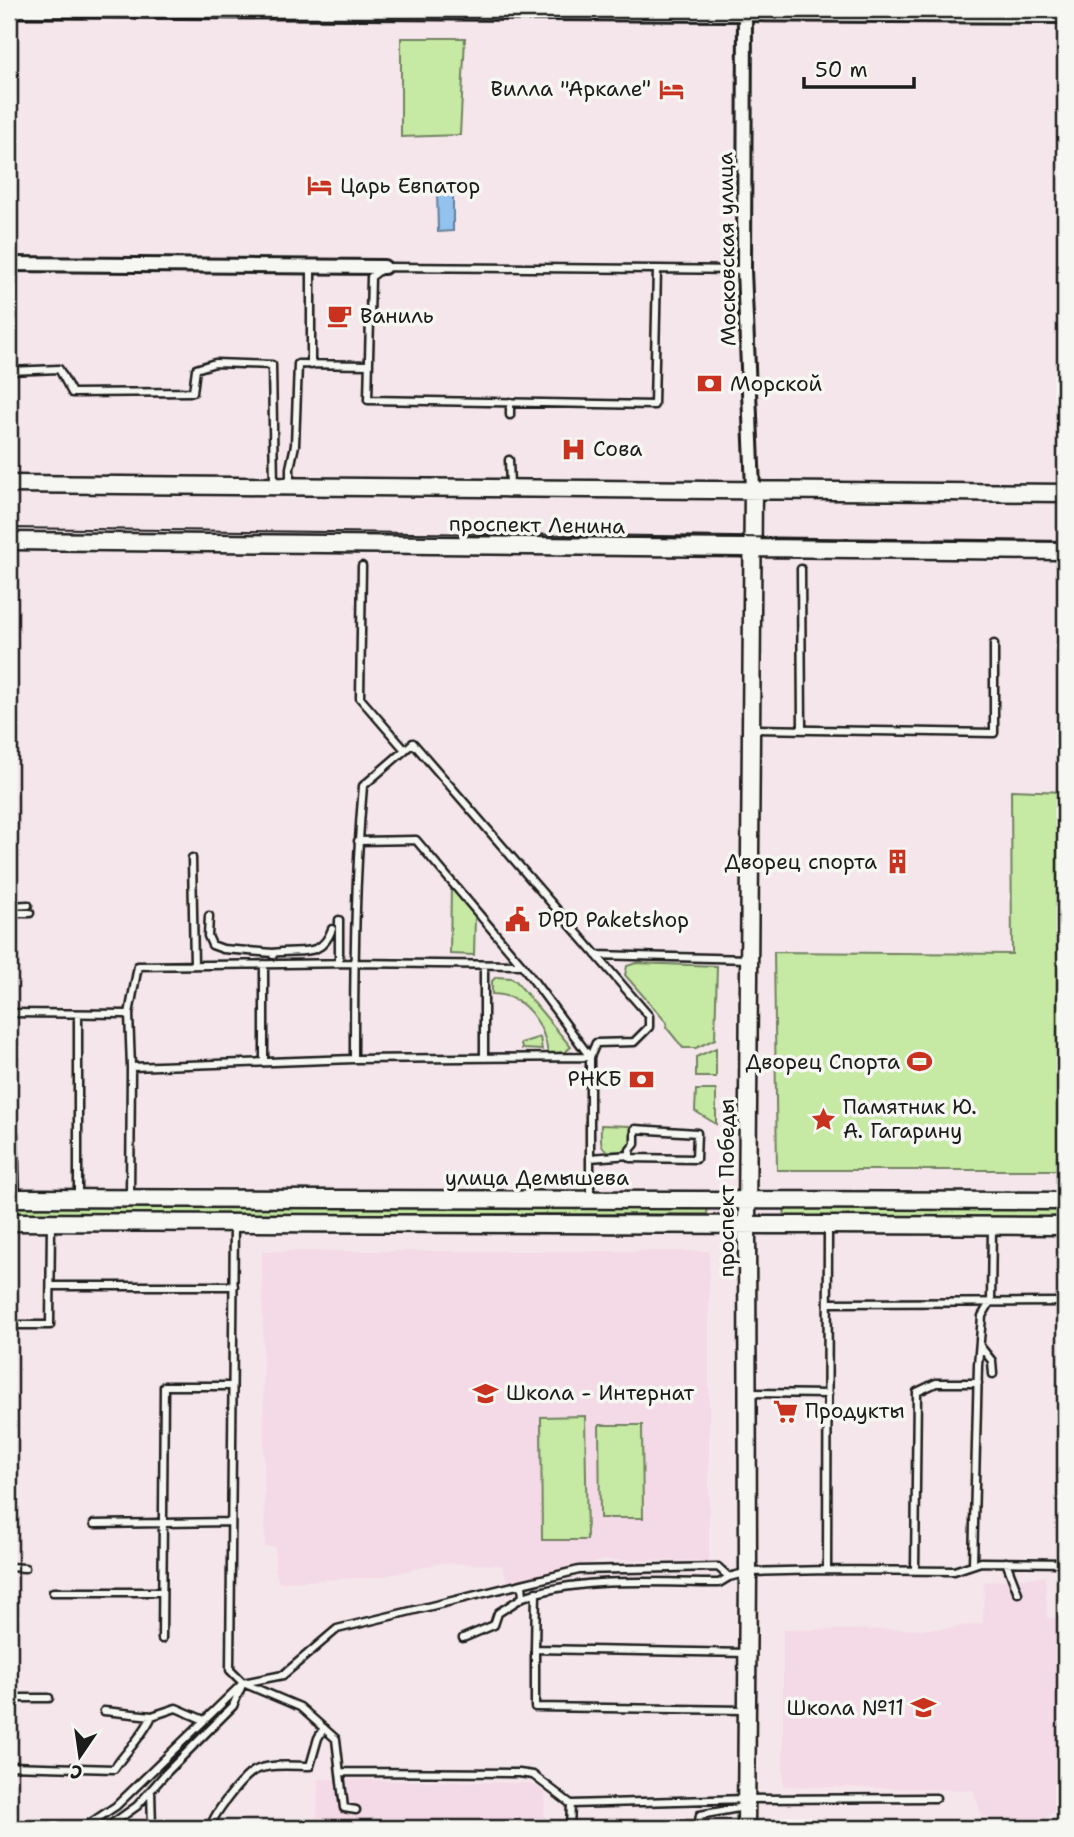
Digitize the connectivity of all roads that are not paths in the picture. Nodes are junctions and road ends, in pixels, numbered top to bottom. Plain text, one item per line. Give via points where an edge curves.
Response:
1 (9, 10) edge
2 (204, 10) edge
3 (329, 10) edge
4 (745, 11) edge
5 (1065, 16) edge
6 (9, 264) edge
7 (384, 267) junction
8 (311, 268) junction
9 (657, 269) junction
10 (744, 270) junction
11 (311, 365) junction
12 (369, 365) junction
13 (9, 371) edge
14 (510, 402) junction
15 (509, 415) dead end
16 (509, 460) dead end
17 (9, 484) edge
18 (282, 486) junction
19 (510, 488) junction
20 (753, 489) junction
21 (1065, 493) edge
22 (9, 541) edge
23 (754, 549) junction
24 (1065, 551) edge
25 (362, 566) dead end
26 (801, 569) dead end
27 (994, 644) dead end
28 (750, 729) junction
29 (802, 730) junction
30 (405, 750) junction
31 (358, 841) junction
32 (192, 858) dead end
33 (9, 906) edge
34 (9, 913) edge
35 (209, 916) dead end
36 (340, 920) dead end
37 (332, 929) dead end
38 (273, 953) junction
39 (596, 955) junction
40 (751, 959) junction
41 (340, 963) junction
42 (354, 963) junction
43 (264, 964) junction
44 (274, 964) junction
45 (194, 965) junction
46 (484, 965) junction
47 (522, 965) junction
48 (9, 1013) edge
49 (78, 1014) junction
50 (129, 1014) junction
51 (590, 1057) junction
52 (484, 1058) junction
53 (354, 1059) junction
54 (264, 1062) junction
55 (131, 1067) junction
56 (9, 1134) edge
57 (630, 1155) junction
58 (590, 1158) junction
59 (12, 1198) edge
60 (590, 1198) junction
61 (78, 1199) junction
62 (747, 1199) junction
63 (130, 1200) junction
64 (1065, 1201) edge
65 (234, 1221) junction
66 (9, 1222) edge
67 (51, 1222) junction
68 (747, 1223) junction
69 (828, 1224) junction
70 (992, 1226) junction
71 (1065, 1226) edge
72 (51, 1286) junction
73 (234, 1286) junction
74 (991, 1301) junction
75 (1065, 1302) edge
76 (828, 1303) junction
77 (9, 1325) edge
78 (980, 1346) junction
79 (993, 1374) dead end
80 (978, 1384) junction
81 (232, 1385) junction
82 (747, 1393) junction
83 (828, 1394) junction
84 (9, 1444) edge
85 (164, 1522) junction
86 (231, 1522) junction
87 (94, 1524) dead end
88 (9, 1539) edge
89 (1006, 1562) junction
90 (1065, 1563) edge
91 (973, 1564) junction
92 (9, 1567) edge
93 (25, 1568) dead end
94 (827, 1570) junction
95 (915, 1570) junction
96 (748, 1572) junction
97 (729, 1577) junction
98 (522, 1584) junction
99 (53, 1592) dead end
100 (162, 1592) junction
101 (536, 1592) junction
102 (1018, 1592) dead end
103 (523, 1597) junction
104 (463, 1638) dead end
105 (162, 1639) dead end
106 (535, 1649) junction
107 (747, 1653) junction
108 (9, 1665) edge
109 (243, 1683) junction
110 (10, 1698) edge
111 (49, 1698) dead end
112 (746, 1710) junction
113 (104, 1712) dead end
114 (152, 1716) junction
115 (204, 1720) junction
116 (324, 1728) junction
117 (9, 1766) edge
118 (341, 1772) junction
119 (151, 1790) junction
120 (936, 1798) dead end
121 (746, 1803) junction
122 (571, 1804) junction
123 (356, 1810) dead end
124 (83, 1828) edge
125 (106, 1828) edge
126 (152, 1828) edge
127 (211, 1828) edge
128 (570, 1828) edge
129 (698, 1828) edge
130 (746, 1828) edge

1 - 2 street
2 - 3 street
3 - 4 street
4 - 5 street
4 - 10 street, Московская улица
6 - 8 street
7 - 8 street
7 - 9 lane
7 - 12 lane via 372,276
8 - 11 lane
9 - 10 lane
9 - 14 lane via 654,405
10 - 20 street, Московская улица
11 - 12 lane
11 - 18 lane via 298,364 295,445
12 - 14 lane via 368,400
13 - 18 lane via 59,369 72,393 193,392 196,369 215,363 272,365
14 - 15 lane
16 - 19 lane
17 - 18 street, проспект Ленина
18 - 19 street, проспект Ленина
19 - 20 street, проспект Ленина
20 - 21 street, проспект Ленина
20 - 23 street, проспект Победы
22 - 23 street, проспект Ленина
23 - 24 street, проспект Ленина
23 - 28 street, проспект Победы
25 - 30 lane via 360,698
26 - 29 lane
27 - 29 lane via 994,733
28 - 29 lane
28 - 40 street, проспект Победы
30 - 31 lane via 363,786
30 - 39 lane via 413,743
31 - 42 lane
31 - 47 lane via 416,840
32 - 45 lane
33 - 34 lane via 29,909
35 - 38 lane via 212,945
36 - 41 lane
37 - 38 lane via 317,949
38 - 44 lane
39 - 40 lane
39 - 51 lane via 649,1016 649,1027 634,1042 596,1042
40 - 62 street, проспект Победы
41 - 42 lane
41 - 44 lane
42 - 46 lane
42 - 53 lane
43 - 44 lane
43 - 45 lane
43 - 54 lane
45 - 50 lane via 138,966
46 - 47 lane
46 - 52 lane
47 - 51 lane
48 - 49 lane
49 - 50 lane
49 - 61 lane
50 - 55 lane
51 - 52 lane
51 - 58 lane
52 - 53 lane
53 - 54 lane
54 - 55 lane
55 - 63 lane
56 - 59 lane via 14,1134
57 - 57 lane via 696,1159 697,1133 635,1129
57 - 58 lane
58 - 60 lane
59 - 61 street, улица Демышева
60 - 62 street, улица Демышева
60 - 63 street, улица Демышева
61 - 63 street, улица Демышева
62 - 64 street, улица Демышева
62 - 68 street, проспект Победы
65 - 67 street
65 - 68 street
65 - 73 lane
66 - 67 street
67 - 72 lane
68 - 69 street
68 - 82 street, проспект Победы
69 - 70 street
69 - 76 lane
70 - 71 street
70 - 74 lane
72 - 73 lane
72 - 77 lane via 50,1325
73 - 81 lane
74 - 75 lane
74 - 76 lane
74 - 78 lane via 982,1316
76 - 83 lane
78 - 79 lane via 992,1361
78 - 80 lane
80 - 91 lane
80 - 95 lane via 936,1383 917,1392
81 - 85 lane via 164,1386
81 - 86 lane
82 - 83 lane
82 - 96 street, проспект Победы
83 - 94 lane
84 - 88 lane
85 - 86 lane
85 - 87 lane
85 - 100 lane
86 - 109 lane via 230,1670
89 - 90 lane
89 - 91 lane
89 - 102 lane
91 - 95 lane via 954,1571
92 - 93 lane
94 - 95 lane
94 - 96 lane
96 - 97 lane
96 - 107 street, проспект Победы
97 - 98 lane via 719,1567 579,1570
97 - 101 lane via 719,1583 610,1584
98 - 103 lane
98 - 109 lane via 337,1629 283,1675
99 - 100 lane
100 - 105 lane
101 - 103 lane
101 - 106 lane
103 - 104 lane via 498,1613 494,1626
106 - 107 lane
106 - 112 lane via 535,1707
107 - 112 street, проспект Победы
108 - 110 lane
109 - 115 lane
109 - 116 lane via 300,1707
109 - 119 lane via 233,1706
110 - 111 lane
112 - 121 street, проспект Победы
113 - 114 lane
114 - 115 lane via 176,1708
114 - 117 lane via 145,1732 114,1769
115 - 124 lane via 116,1806
116 - 118 lane via 336,1739
116 - 127 lane via 310,1766 253,1771 211,1821
118 - 122 lane via 533,1775
118 - 123 lane via 344,1808
119 - 125 lane
119 - 126 lane
120 - 121 lane
121 - 122 lane
121 - 129 lane via 700,1815
121 - 130 street, проспект Победы
122 - 128 lane

